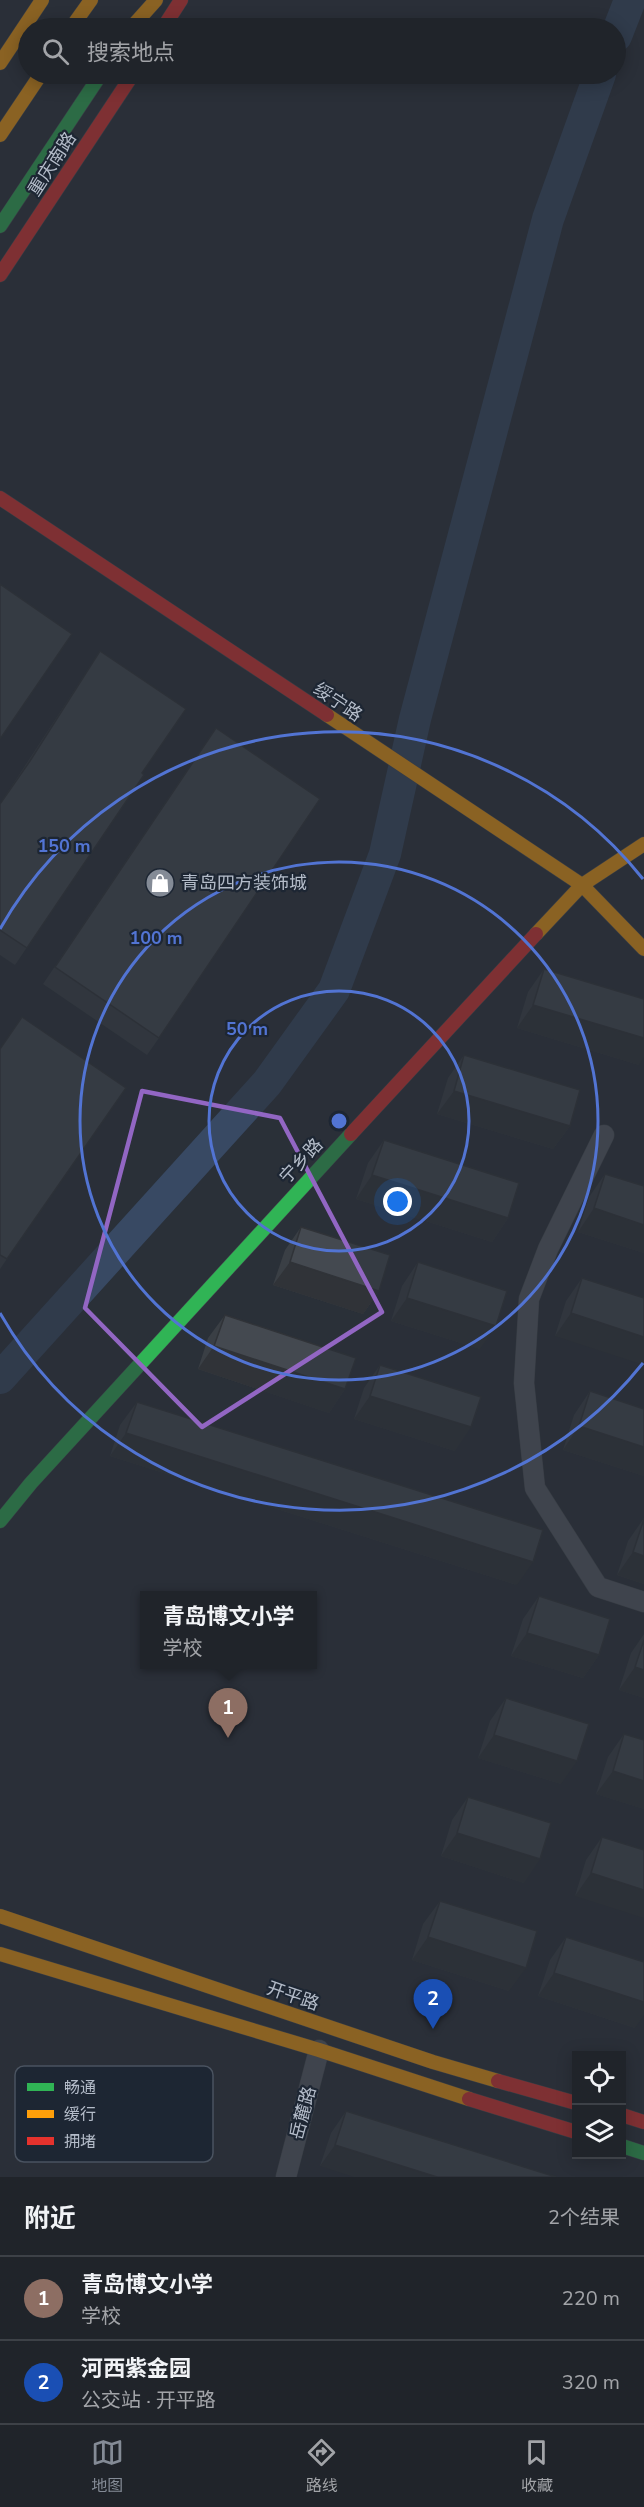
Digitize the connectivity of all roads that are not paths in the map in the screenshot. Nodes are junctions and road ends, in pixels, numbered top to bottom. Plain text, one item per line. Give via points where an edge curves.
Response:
1 (42, 0) edge
2 (91, 0) edge
3 (150, 0) edge
4 (156, 0) edge
5 (182, 0) edge
6 (30, 18) edge
7 (78, 18) edge
8 (138, 18) edge
9 (140, 18) edge
10 (170, 18) edge
11 (18, 36) edge
12 (0, 63) edge
13 (34, 84) edge
14 (94, 84) edge
15 (126, 84) edge
16 (0, 135) edge
17 (1, 224) edge
18 (0, 275) edge
19 (0, 498) edge
20 (644, 844) edge
21 (582, 885) junction
22 (644, 949) edge
23 (604, 1135) dead end
24 (0, 1521) edge
25 (644, 1602) edge
26 (0, 1916) edge
27 (0, 1954) edge
28 (319, 2050) junction
29 (572, 2102) edge
30 (626, 2117) edge
31 (644, 2122) edge
32 (572, 2131) edge
33 (626, 2148) edge
34 (644, 2153) edge
35 (286, 2177) edge

1 - 6 main road
2 - 7 main road
3 - 8 main road
4 - 9 main road
5 - 10 main road
11 - 12 main road
13 - 16 main road
14 - 17 main road
15 - 18 main road, 重庆南路
19 - 21 main road, 绥宁路
20 - 21 main road, 宁乡路
21 - 22 main road, 绥宁路
21 - 24 main road, 宁乡路 via 201,1295
23 - 25 street via 548,1249 529,1299 524,1383 535,1488 598,1587
26 - 29 main road, 开平路 via 433,2062
27 - 28 main road
28 - 32 main road
28 - 35 street, 岳麓路
30 - 31 main road
33 - 34 main road

